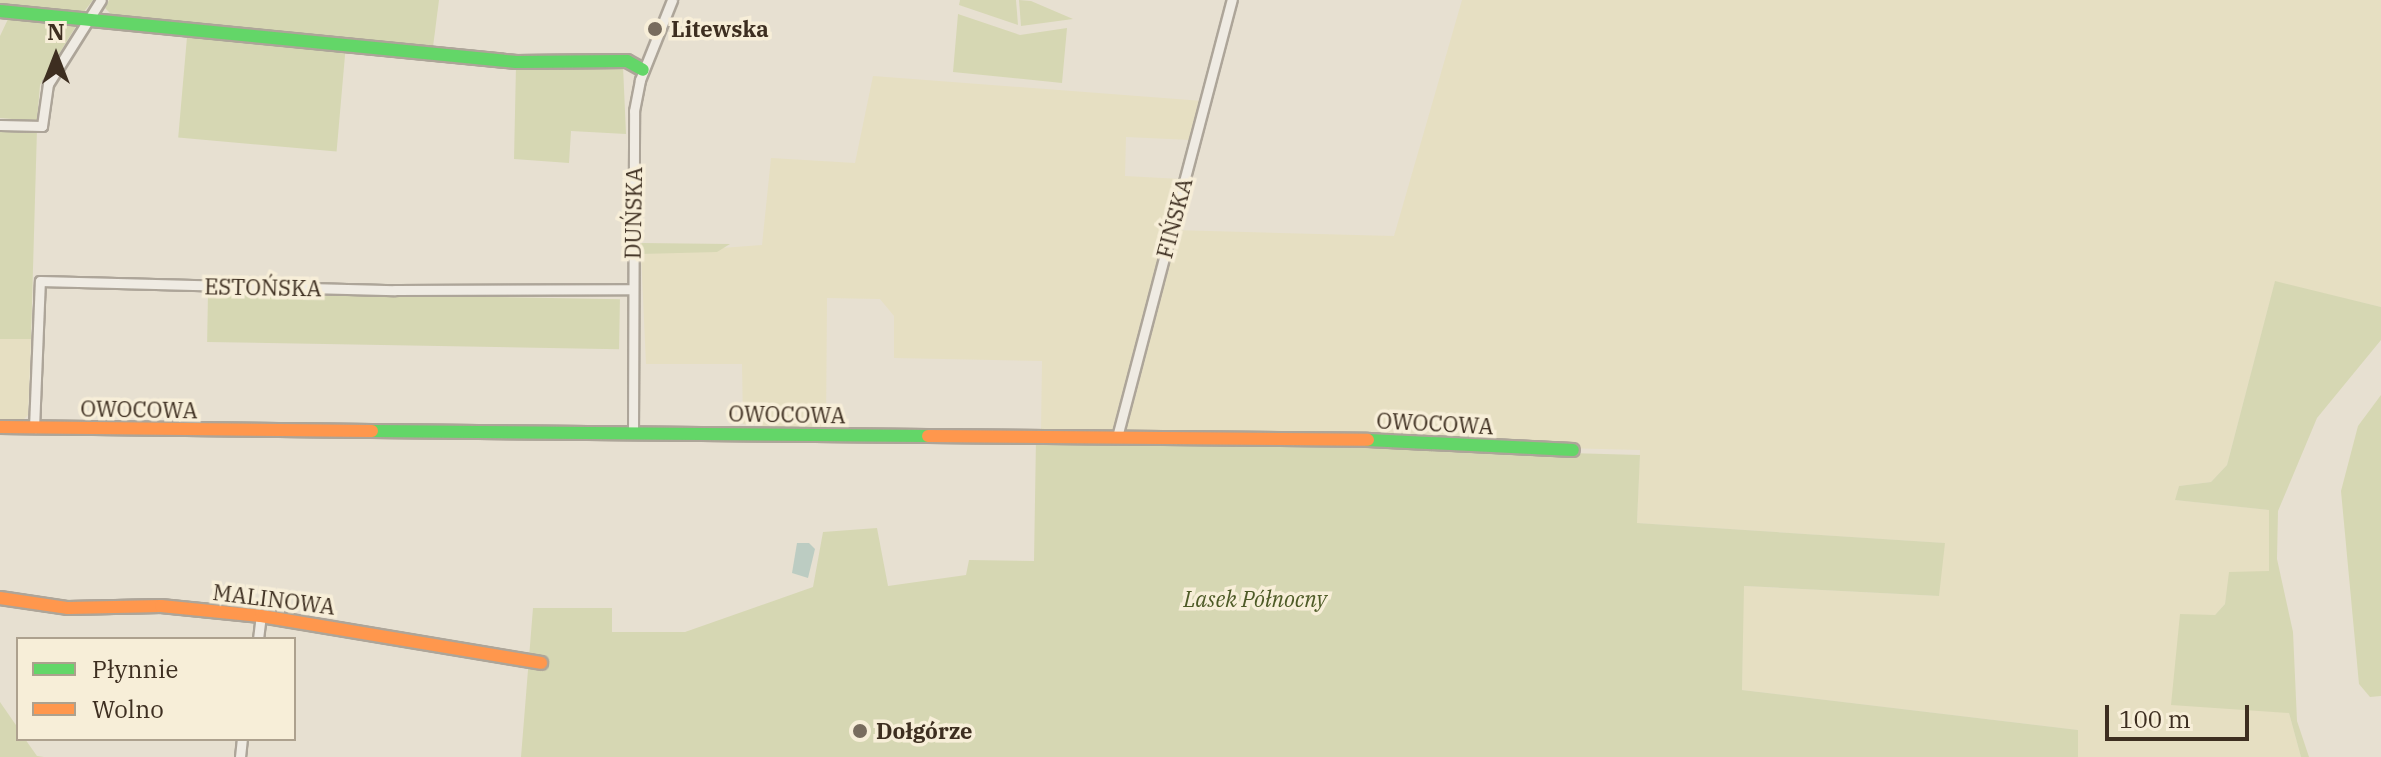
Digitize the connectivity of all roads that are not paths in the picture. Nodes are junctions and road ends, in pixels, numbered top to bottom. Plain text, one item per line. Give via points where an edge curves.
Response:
1 (101, 0) edge
2 (672, 0) edge
3 (1232, 0) edge
4 (0, 11) edge
5 (88, 18) junction
6 (643, 70) junction
7 (0, 125) edge
8 (632, 289) junction
9 (0, 427) edge
10 (34, 428) junction
11 (633, 433) junction
12 (1117, 437) junction
13 (1573, 450) dead end
14 (0, 598) edge
15 (261, 616) junction
16 (258, 637) edge
17 (541, 663) dead end

1 - 5 street
2 - 6 street, DUŃSKA
3 - 12 street, FIŃSKA
4 - 5 street
5 - 6 street via 516,62 627,61
5 - 7 street via 48,84 42,126
6 - 8 street, DUŃSKA via 634,111
8 - 10 street, ESTOŃSKA via 395,290 40,281
8 - 11 street, DUŃSKA
9 - 10 street, OWOCOWA
10 - 11 street, OWOCOWA
11 - 12 street, OWOCOWA
12 - 13 street, OWOCOWA via 1369,440
14 - 15 street, MALINOWA via 68,608 161,606
15 - 16 street
15 - 17 street, MALINOWA

